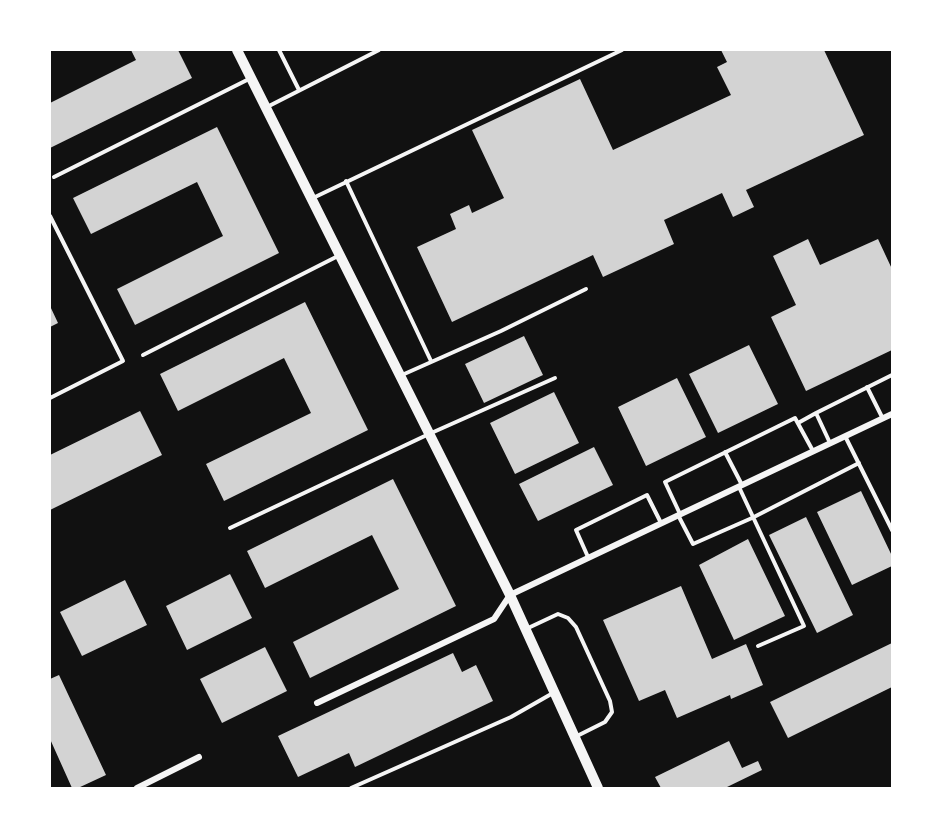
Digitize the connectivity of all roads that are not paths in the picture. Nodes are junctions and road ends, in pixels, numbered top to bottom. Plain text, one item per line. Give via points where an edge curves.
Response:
1 (237, 50) edge
2 (279, 50) edge
3 (379, 50) edge
4 (622, 50) edge
5 (252, 78) junction
6 (299, 90) junction
7 (266, 107) junction
8 (54, 177) dead end
9 (346, 181) junction
10 (312, 198) junction
11 (50, 216) edge
12 (340, 255) junction
13 (586, 290) dead end
14 (143, 355) dead end
15 (431, 361) junction
16 (401, 375) junction
17 (892, 375) edge
18 (555, 378) dead end
19 (867, 387) junction
20 (50, 398) edge
21 (816, 413) junction
22 (892, 414) edge
23 (883, 418) junction
24 (798, 423) junction
25 (429, 434) junction
26 (845, 436) junction
27 (830, 443) junction
28 (725, 452) junction
29 (813, 452) junction
30 (859, 463) junction
31 (740, 486) junction
32 (679, 515) junction
33 (752, 518) junction
34 (661, 523) junction
35 (230, 528) dead end
36 (892, 530) edge
37 (589, 558) junction
38 (510, 595) junction
39 (525, 630) junction
40 (758, 646) dead end
41 (554, 692) junction
42 (317, 703) dead end
43 (574, 738) junction
44 (199, 757) dead end
45 (137, 789) edge
46 (351, 789) edge
47 (598, 789) edge

1 - 5 street
2 - 6 lane
3 - 6 lane
4 - 9 lane
5 - 7 street
5 - 8 lane
6 - 7 lane
7 - 10 street
9 - 10 lane
9 - 15 lane
10 - 12 street
11 - 20 lane via 123,361
12 - 14 lane
12 - 16 street
13 - 15 lane
15 - 16 lane
16 - 25 street
17 - 19 lane
18 - 25 lane
19 - 21 lane
19 - 23 lane
21 - 24 lane
21 - 27 lane
22 - 23 street
23 - 26 street
24 - 28 lane via 795,418
24 - 29 lane
25 - 35 lane
25 - 38 street
26 - 27 street
26 - 30 lane
27 - 29 street
28 - 31 lane
28 - 32 lane via 665,482
29 - 31 street
30 - 33 lane
30 - 36 lane
31 - 32 street
31 - 33 lane
32 - 33 lane via 693,544
32 - 34 street
33 - 40 lane via 804,626
34 - 37 street
34 - 37 lane via 647,495 576,530
37 - 38 street
38 - 39 street
38 - 42 street via 494,619
39 - 41 street
39 - 43 lane via 558,615 568,618 576,627 610,701 612,712 605,722
41 - 43 street
41 - 46 lane via 511,717
43 - 47 street
44 - 45 street

